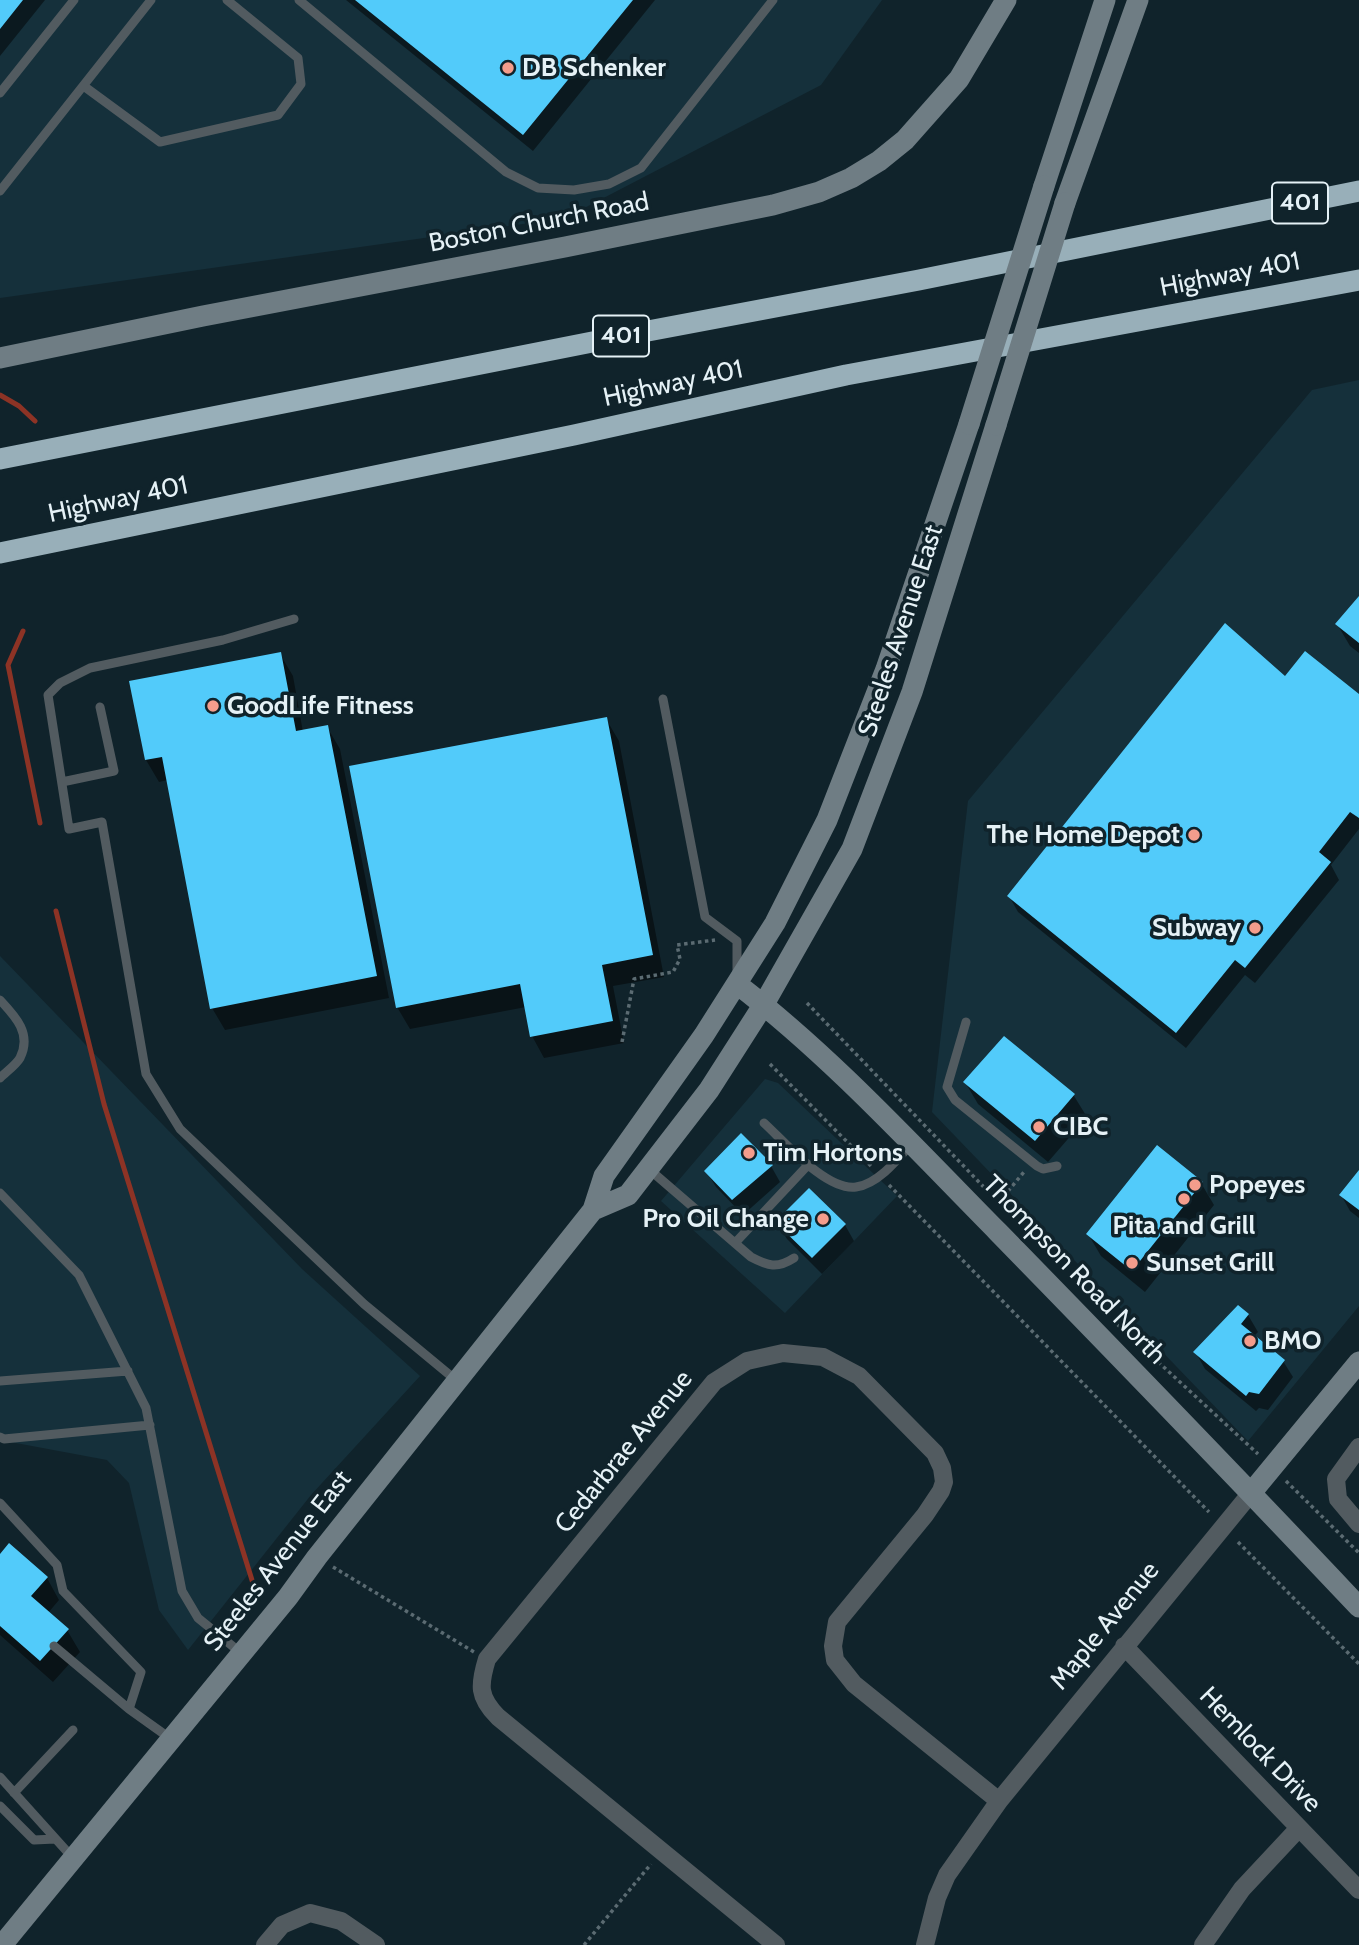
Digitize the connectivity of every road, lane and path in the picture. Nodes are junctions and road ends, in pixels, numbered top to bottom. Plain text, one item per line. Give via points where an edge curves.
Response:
1 (74, 0) edge
2 (151, 0) edge
3 (226, 0) edge
4 (299, 0) edge
5 (773, 0) edge
6 (1006, 0) edge
7 (1105, 0) edge
8 (1138, 0) edge
9 (85, 87) junction
10 (0, 93) edge
11 (0, 191) edge
12 (1359, 191) edge
13 (1359, 280) edge
14 (0, 358) edge
15 (0, 458) edge
16 (0, 553) edge
17 (293, 619) dead end
18 (663, 699) dead end
19 (100, 707) dead end
20 (62, 782) junction
21 (731, 937) junction
22 (737, 984) junction
23 (0, 1000) edge
24 (807, 1003) dead end
25 (764, 1004) junction
26 (966, 1022) dead end
27 (622, 1042) dead end
28 (770, 1064) dead end
29 (0, 1078) edge
30 (764, 1123) dead end
31 (911, 1144) junction
32 (1031, 1162) junction
33 (808, 1165) junction
34 (1057, 1166) dead end
35 (648, 1169) junction
36 (880, 1174) junction
37 (0, 1193) edge
38 (999, 1202) junction
39 (593, 1210) junction
40 (1006, 1212) dead end
41 (735, 1243) junction
42 (794, 1258) dead end
43 (1113, 1320) dead end
44 (1359, 1362) edge
45 (128, 1371) junction
46 (0, 1381) edge
47 (457, 1381) junction
48 (150, 1425) junction
49 (0, 1437) edge
50 (1359, 1447) edge
51 (1272, 1467) junction
52 (1251, 1493) junction
53 (0, 1503) edge
54 (1209, 1512) dead end
55 (1359, 1524) edge
56 (1238, 1542) dead end
57 (1359, 1553) edge
58 (317, 1557) junction
59 (1359, 1607) edge
60 (54, 1646) dead end
61 (1124, 1646) junction
62 (241, 1653) junction
63 (487, 1659) junction
64 (1359, 1664) edge
65 (129, 1709) junction
66 (73, 1730) dead end
67 (171, 1739) junction
68 (0, 1777) edge
69 (14, 1793) junction
70 (999, 1801) junction
71 (0, 1806) edge
72 (1299, 1828) junction
73 (55, 1839) junction
74 (661, 1852) junction
75 (73, 1859) junction
76 (1359, 1890) edge
77 (2, 1945) edge
78 (265, 1945) edge
79 (376, 1945) edge
80 (584, 1945) edge
81 (776, 1945) edge
82 (925, 1945) edge
83 (1203, 1945) edge

1 - 10 lane
2 - 9 lane
3 - 9 lane via 298,58 301,84 278,115 160,142
4 - 5 lane via 506,172 538,188 574,190 609,184 640,167
6 - 14 main road, Boston Church Road via 959,79 905,140 851,178 819,192 591,242
7 - 22 main road, Steeles Avenue East, bridge via 886,669 827,820 775,923
8 - 25 main road, Steeles Avenue East, bridge via 1065,203 912,692 852,849
9 - 11 lane
12 - 15 highway, 401
13 - 16 highway, Highway 401 via 846,375
17 - 20 lane via 223,640 90,668 60,683 48,695
18 - 21 lane via 705,917
19 - 20 lane via 114,771
20 - 47 lane via 69,829 102,822 146,1074 180,1129 364,1304
21 - 22 lane via 737,941
21 - 27 path via 677,945 680,959 673,972 634,979
22 - 25 main road, Thompson Road North
22 - 39 main road, Steeles Avenue East via 604,1176
23 - 29 lane via 17,1018 25,1037 20,1059
24 - 38 path
25 - 31 main road, Thompson Road North
25 - 35 main road, Steeles Avenue East via 709,1090
26 - 32 lane via 947,1087 955,1100
28 - 36 path
30 - 33 lane
31 - 36 lane
31 - 52 main road, Thompson Road North
32 - 34 lane via 1044,1169
32 - 38 path
33 - 36 lane via 836,1185 856,1187
33 - 41 lane
35 - 39 main road, Steeles Avenue East via 628,1195
35 - 41 lane
36 - 54 path
37 - 45 lane via 79,1275
38 - 40 path
39 - 47 main road, Steeles Avenue East
41 - 42 lane via 765,1265 783,1265
43 - 51 path
44 - 51 main road, Maple Avenue
45 - 46 lane
45 - 48 lane
47 - 58 main road, Steeles Avenue East
48 - 49 lane
48 - 62 lane via 182,1591 198,1618
50 - 55 street via 1336,1479 1338,1499
51 - 52 main road, Maple Avenue
51 - 57 path
52 - 59 main road, Thompson Road North
52 - 61 street, Maple Avenue
53 - 65 lane via 57,1565 63,1591 141,1672
56 - 64 path
58 - 62 main road, Steeles Avenue East
58 - 63 path
60 - 65 lane
61 - 70 street, Maple Avenue
61 - 72 street, Hemlock Drive
62 - 67 main road, Steeles Avenue East
63 - 70 street, Cedarbrae Avenue via 714,1382 747,1361 783,1353 823,1357 859,1376 935,1453 944,1482 925,1515 837,1622 835,1660 854,1684
63 - 74 street via 481,1678 487,1706
65 - 67 lane
66 - 69 lane
67 - 75 main road, Steeles Avenue East
68 - 69 lane
69 - 73 lane
70 - 82 street, Maple Avenue via 947,1875
71 - 73 lane via 34,1840
72 - 76 street, Hemlock Drive
72 - 83 street via 1242,1889
73 - 75 lane
74 - 80 path
74 - 81 street
75 - 77 main road, Steeles Avenue East
78 - 79 street via 282,1925 310,1913 341,1921

